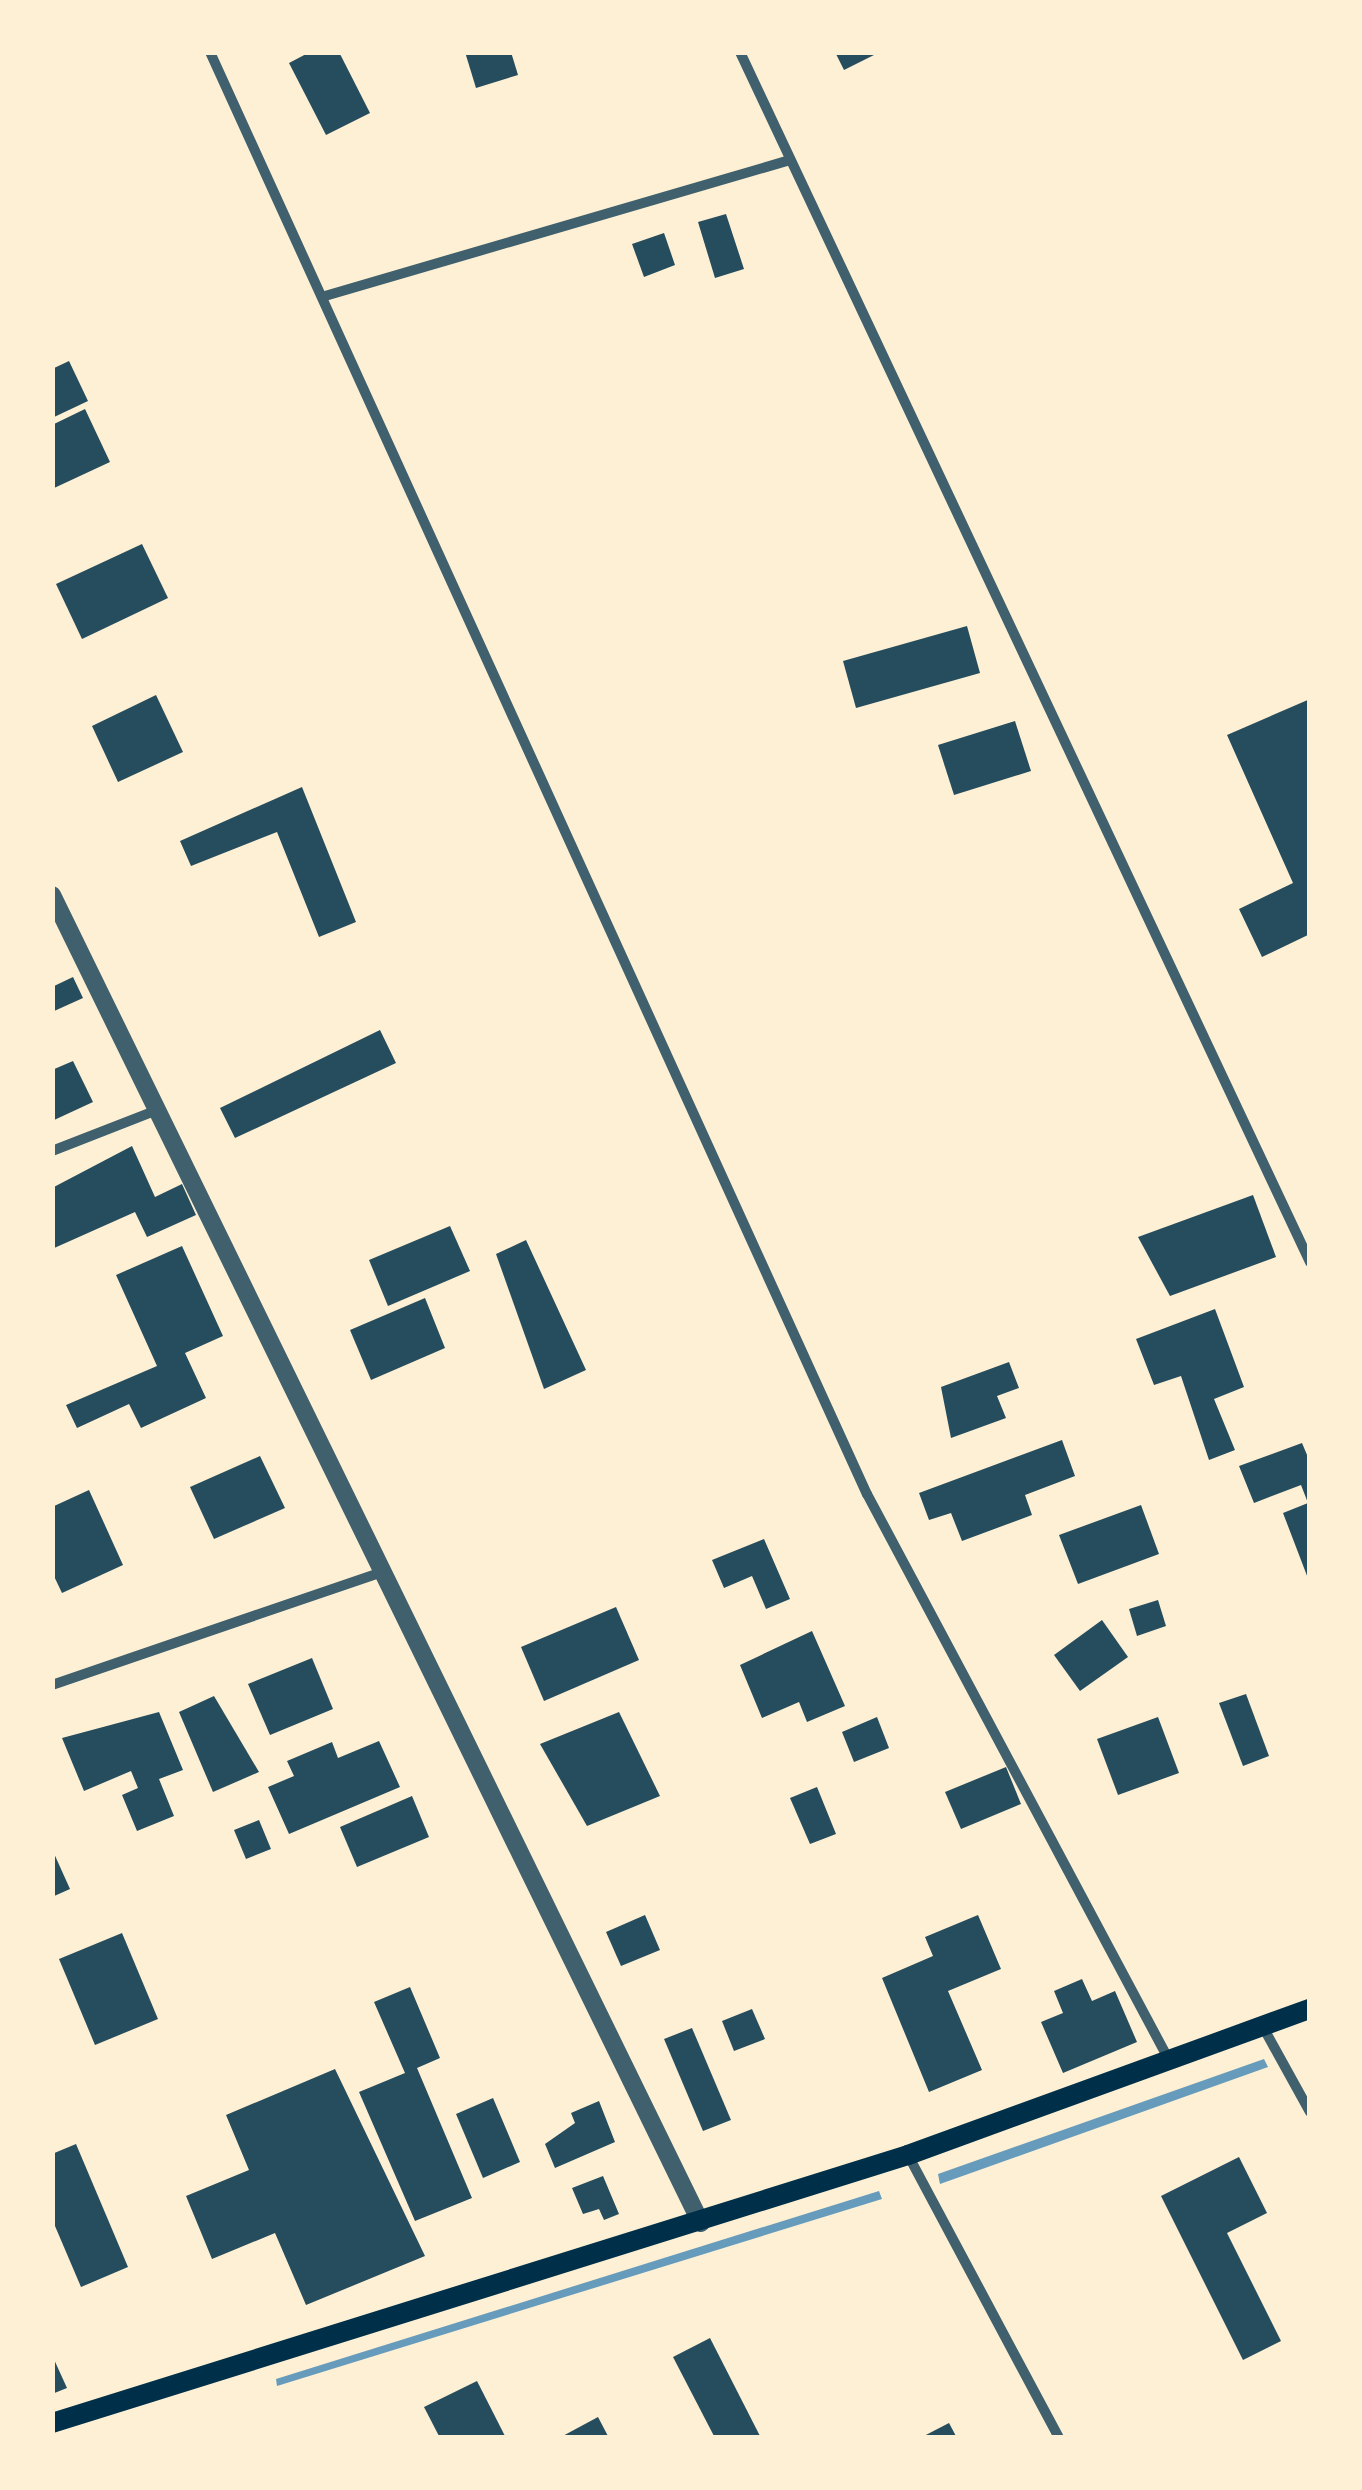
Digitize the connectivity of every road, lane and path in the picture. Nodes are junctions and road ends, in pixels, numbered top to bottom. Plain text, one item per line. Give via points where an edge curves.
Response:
1 (210, 52) edge
2 (740, 52) edge
3 (790, 160) junction
4 (325, 296) junction
5 (52, 895) edge
6 (152, 1112) junction
7 (52, 1152) edge
8 (1310, 1262) edge
9 (380, 1573) junction
10 (52, 1685) edge
11 (1310, 2009) edge
12 (1262, 2027) junction
13 (1170, 2061) junction
14 (1310, 2112) edge
15 (908, 2155) junction
16 (701, 2223) junction
17 (52, 2423) edge
18 (1060, 2438) edge

1 - 4 street
2 - 3 street
3 - 4 street
3 - 8 street
4 - 13 street via 867,1494
5 - 6 street
6 - 7 street
6 - 9 street
9 - 10 street
9 - 16 street
11 - 12 main road
12 - 13 main road
12 - 14 street
13 - 15 main road
15 - 16 main road
15 - 18 street
16 - 17 main road

